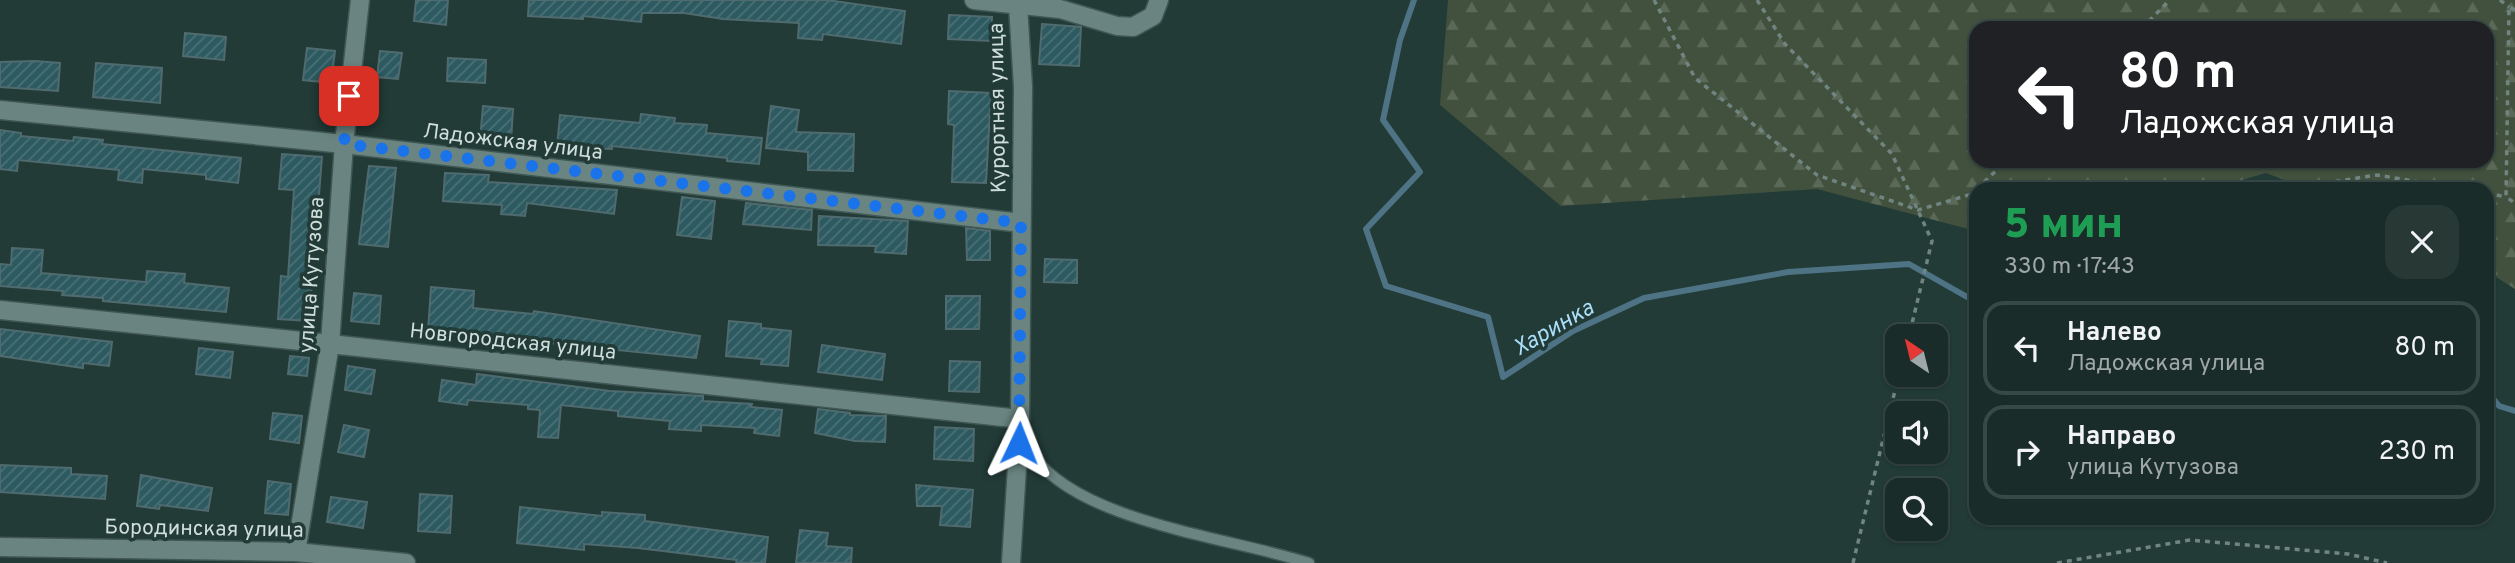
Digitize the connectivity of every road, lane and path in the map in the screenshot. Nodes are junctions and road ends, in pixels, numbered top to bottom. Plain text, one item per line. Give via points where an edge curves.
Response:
1 (360, 0) edge
2 (974, 0) edge
3 (1159, 0) edge
4 (1654, 0) edge
5 (1757, 0) edge
6 (2170, 0) edge
7 (2500, 0) edge
8 (1018, 5) junction
9 (2509, 7) junction
10 (2515, 10) edge
11 (2149, 21) edge
12 (0, 110) edge
13 (344, 144) junction
14 (1999, 168) edge
15 (1985, 182) edge
16 (2332, 182) edge
17 (2419, 182) edge
18 (1969, 194) edge
19 (2494, 194) edge
20 (2507, 197) junction
21 (2515, 204) edge
22 (1918, 210) junction
23 (1021, 223) junction
24 (0, 310) edge
25 (1912, 324) edge
26 (330, 344) junction
27 (1896, 387) edge
28 (1020, 419) junction
29 (0, 547) edge
30 (296, 552) junction
31 (406, 563) edge
32 (1012, 563) edge
33 (1309, 563) edge
34 (1853, 563) edge
35 (2057, 563) edge
36 (2387, 563) edge

1 - 13 street, улица Кутузова
2 - 8 street
3 - 8 street via 1153,16 1133,27 1060,9
4 - 22 path via 1695,78 1817,175
5 - 22 path via 1785,44 1892,153
6 - 11 path
7 - 9 path
8 - 23 street, Курортная улица via 1023,87
9 - 10 path
9 - 20 path
12 - 13 street, Ладожская улица
13 - 23 street, Ладожская улица
13 - 26 street, улица Кутузова
14 - 15 path
16 - 17 path via 2377,175
18 - 22 path
19 - 20 path
20 - 21 path
22 - 25 path via 1932,241
23 - 28 street, Курортная улица
24 - 26 street, Новгородская улица
26 - 28 street, Новгородская улица
26 - 30 street, улица Кутузова
27 - 34 path
28 - 32 street
28 - 33 lane via 1031,454 1060,483 1093,503
29 - 30 street, Бородинская улица
30 - 31 street, Бородинская улица
35 - 36 path via 2190,540 2348,554

